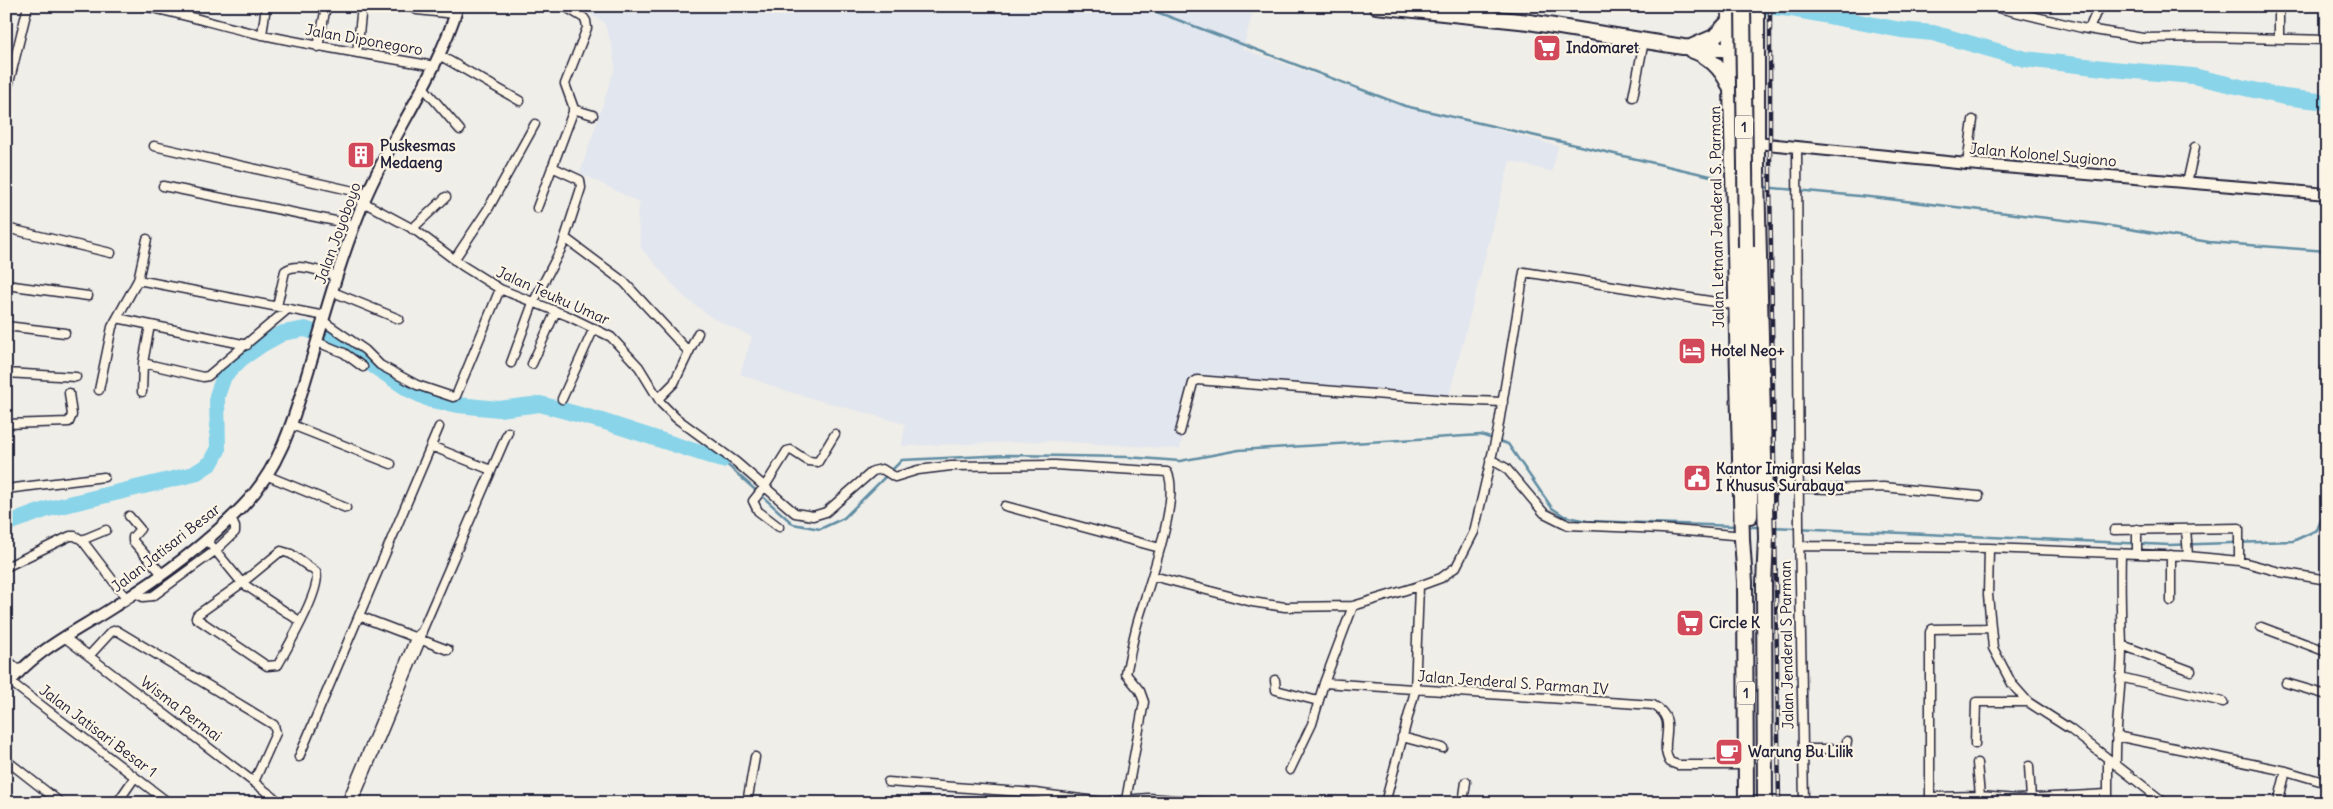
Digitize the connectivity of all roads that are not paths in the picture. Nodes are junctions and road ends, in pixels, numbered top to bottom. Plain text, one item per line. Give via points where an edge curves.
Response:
1 (28, 6) edge
2 (143, 6) edge
3 (266, 6) edge
4 (362, 6) edge
5 (410, 6) edge
6 (564, 6) edge
7 (1376, 6) edge
8 (1743, 6) edge
9 (1757, 6) edge
10 (1990, 6) edge
11 (2099, 6) edge
12 (2279, 6) edge
13 (326, 7) edge
14 (176, 9) edge
15 (457, 10) edge
16 (1729, 19) edge
17 (1757, 26) junction
18 (2089, 29) junction
19 (262, 35) junction
20 (2279, 39) junction
21 (2327, 40) edge
22 (1644, 41) junction
23 (318, 47) junction
24 (1683, 47) junction
25 (1729, 49) junction
26 (1757, 50) junction
27 (357, 53) junction
28 (439, 55) junction
29 (435, 66) junction
30 (424, 88) junction
31 (1730, 88) junction
32 (6, 95) edge
33 (1633, 98) dead end
34 (520, 101) dead end
35 (573, 109) junction
36 (593, 115) dead end
37 (1972, 120) dead end
38 (535, 124) dead end
39 (460, 130) dead end
40 (1757, 143) junction
41 (154, 146) dead end
42 (1797, 147) junction
43 (2195, 147) dead end
44 (1966, 164) junction
45 (552, 167) junction
46 (2188, 183) junction
47 (163, 186) dead end
48 (2327, 194) edge
49 (446, 197) dead end
50 (365, 198) junction
51 (537, 208) dead end
52 (355, 225) junction
53 (6, 228) edge
54 (412, 229) junction
55 (565, 238) junction
56 (147, 239) dead end
57 (111, 253) dead end
58 (454, 260) junction
59 (138, 280) junction
60 (6, 285) edge
61 (500, 289) junction
62 (333, 292) junction
63 (88, 296) dead end
64 (532, 303) junction
65 (1735, 305) junction
66 (277, 306) junction
67 (288, 309) junction
68 (556, 311) junction
69 (118, 318) junction
70 (399, 319) dead end
71 (322, 320) junction
72 (150, 325) junction
73 (6, 326) edge
74 (594, 328) junction
75 (65, 334) dead end
76 (698, 334) dead end
77 (317, 340) junction
78 (247, 345) junction
79 (688, 351) junction
80 (144, 363) junction
81 (511, 363) dead end
82 (532, 364) dead end
83 (363, 367) dead end
84 (6, 373) edge
85 (76, 377) dead end
86 (99, 390) dead end
87 (142, 392) dead end
88 (69, 393) dead end
89 (562, 399) dead end
90 (660, 400) junction
91 (1503, 402) junction
92 (6, 424) edge
93 (292, 425) junction
94 (439, 427) dead end
95 (508, 432) dead end
96 (1180, 432) dead end
97 (835, 434) dead end
98 (431, 446) junction
99 (1490, 459) junction
100 (391, 464) dead end
101 (491, 470) junction
102 (268, 476) junction
103 (104, 477) dead end
104 (6, 488) edge
105 (764, 488) junction
106 (1800, 488) junction
107 (1980, 496) dead end
108 (1005, 506) dead end
109 (346, 508) dead end
110 (129, 516) dead end
111 (231, 518) junction
112 (1754, 523) junction
113 (779, 528) dead end
114 (2186, 529) junction
115 (106, 530) dead end
116 (2114, 530) dead end
117 (2137, 533) junction
118 (1750, 538) junction
119 (206, 539) junction
120 (82, 540) junction
121 (1799, 542) junction
122 (1160, 548) junction
123 (1989, 548) junction
124 (216, 550) junction
125 (2137, 550) junction
126 (2187, 552) junction
127 (2121, 553) junction
128 (2171, 555) junction
129 (2239, 561) junction
130 (6, 567) edge
131 (162, 574) junction
132 (1153, 576) junction
133 (2327, 580) edge
134 (242, 583) junction
135 (1419, 586) junction
136 (131, 596) junction
137 (2171, 601) dead end
138 (1353, 606) junction
139 (359, 616) junction
140 (301, 622) junction
141 (2261, 627) dead end
142 (1990, 628) junction
143 (64, 637) junction
144 (418, 639) junction
145 (2122, 645) junction
146 (448, 650) dead end
147 (2327, 652) edge
148 (89, 656) junction
149 (6, 659) edge
150 (20, 671) junction
151 (2191, 671) dead end
152 (2120, 677) junction
153 (1275, 680) dead end
154 (8, 682) edge
155 (1324, 683) junction
156 (2286, 683) dead end
157 (1414, 690) junction
158 (2327, 695) edge
159 (1318, 702) junction
160 (2028, 702) junction
161 (2223, 702) dead end
162 (383, 724) junction
163 (2116, 736) junction
164 (1402, 737) junction
165 (1848, 741) dead end
166 (1976, 744) dead end
167 (1442, 748) dead end
168 (1803, 749) junction
169 (755, 757) dead end
170 (300, 758) dead end
171 (2108, 759) junction
172 (6, 760) edge
173 (1977, 764) dead end
174 (1746, 765) junction
175 (2116, 765) junction
176 (2029, 766) dead end
177 (1290, 770) dead end
178 (2286, 770) junction
179 (135, 777) junction
180 (254, 782) junction
181 (888, 782) dead end
182 (1466, 782) dead end
183 (2327, 783) edge
184 (2107, 794) junction
185 (1980, 796) junction
186 (2031, 799) junction
187 (1126, 800) junction
188 (1930, 800) edge
189 (2018, 801) edge
190 (1103, 802) edge
191 (61, 803) edge
192 (117, 803) edge
193 (170, 803) edge
194 (281, 803) edge
195 (346, 803) edge
196 (354, 803) edge
197 (747, 803) edge
198 (1222, 803) edge
199 (1385, 803) edge
200 (1463, 803) edge
201 (1746, 803) edge
202 (1765, 803) edge
203 (1804, 803) edge
204 (2108, 803) edge
205 (2165, 803) edge
206 (2278, 803) edge

1 - 32 street
2 - 14 street, Jalan Diponegoro
3 - 19 street
4 - 27 street
5 - 15 street via 417,10
6 - 35 street via 584,18 587,24 565,84
7 - 22 highway via 1529,22
8 - 112 highway, 1, bridge
9 - 17 highway
10 - 18 street
11 - 18 street
12 - 20 street
13 - 23 street
14 - 19 street, Jalan Diponegoro via 215,24
15 - 28 street, Jalan Joyoboyo
16 - 17 highway via 1740,38 1746,38
16 - 24 highway via 1714,37
16 - 25 highway, Jalan Letnan Jenderal S. Parman
17 - 26 highway
18 - 20 street via 2143,38
19 - 23 street, Jalan Diponegoro
20 - 21 street
22 - 24 highway
22 - 33 street
23 - 27 street, Jalan Diponegoro
24 - 25 highway
24 - 31 highway via 1712,61
25 - 26 highway
25 - 31 highway, Jalan Letnan Jenderal S. Parman
26 - 40 highway
27 - 29 street, Jalan Diponegoro
28 - 29 street, Jalan Joyoboyo
28 - 34 street
29 - 30 street, Jalan Joyoboyo
30 - 39 street
30 - 50 street, Jalan Joyoboyo
31 - 65 highway, Jalan Letnan Jenderal S. Parman
35 - 36 street
35 - 45 street
37 - 44 street
38 - 58 street via 488,209
40 - 42 street, Jalan Kolonel Sugiono
40 - 112 highway
41 - 50 street, Jalan Teuku Umar
42 - 44 street, Jalan Kolonel Sugiono
42 - 106 street, Jalan Jenderal S Parman
43 - 46 street
44 - 46 street, Jalan Kolonel Sugiono
45 - 51 street
45 - 55 street via 581,182
46 - 48 street, Jalan Kolonel Sugiono
47 - 52 street
49 - 54 street
50 - 52 street, Jalan Joyoboyo
50 - 54 street, Jalan Teuku Umar
52 - 62 street, Jalan Joyoboyo
53 - 57 street
54 - 58 street, Jalan Teuku Umar
55 - 64 street
55 - 79 street via 624,282
56 - 59 street
58 - 61 street, Jalan Teuku Umar
59 - 66 street
59 - 69 street
60 - 63 street
61 - 64 street, Jalan Teuku Umar
61 - 71 street via 456,396 417,384 380,365 365,350
62 - 70 street
62 - 71 street, Jalan Joyoboyo
64 - 68 street, Jalan Teuku Umar
64 - 81 street
65 - 91 street via 1524,272
65 - 112 highway, Jalan Letnan Jenderal S. Parman
66 - 67 street
66 - 71 street via 285,272 289,269 299,267 331,274 334,281
67 - 71 street
67 - 78 street
68 - 74 street, Jalan Teuku Umar
68 - 82 street
69 - 72 street
69 - 86 street via 110,333
71 - 77 street, Jalan Joyoboyo
72 - 78 street
72 - 80 street
73 - 75 street
74 - 89 street
74 - 90 street, Jalan Teuku Umar via 622,348 639,367
76 - 79 street
77 - 83 street
77 - 93 street, Jalan Jatisari Besar
78 - 80 street via 203,377
79 - 90 street via 674,383
80 - 87 street
84 - 85 street
88 - 92 street via 72,415 69,422
90 - 105 street, Jalan Teuku Umar via 676,418 706,438
91 - 96 street via 1197,380 1193,383
91 - 99 street
93 - 100 street
93 - 102 street, Jalan Jatisari Besar
94 - 98 street
95 - 101 street
97 - 105 street via 818,462 808,461 791,450 787,452
98 - 101 street
98 - 139 street
99 - 118 street via 1506,468 1544,514 1568,525 1662,529
99 - 135 street via 1474,532 1460,560 1440,578
101 - 144 street
102 - 109 street
102 - 111 street, Jalan Jatisari Besar
103 - 104 street
105 - 113 street via 753,504
105 - 122 street, Jalan Teuku Umar via 795,513 813,516 831,509 873,471 882,469 896,477 951,466 1055,465 1165,471 1170,476 1170,489
106 - 107 street via 1883,487
106 - 121 street, Jalan Jenderal S Parman
108 - 122 street
110 - 131 street via 140,529 133,541
111 - 119 street, Jalan Jatisari Besar
111 - 124 street via 235,532
112 - 118 highway, 1
114 - 117 street
114 - 126 street
114 - 129 street via 2239,528
115 - 120 street
116 - 117 street
117 - 125 street
118 - 174 highway, 1 via 1745,582
118 - 202 highway, 1 via 1764,584
119 - 124 street
119 - 131 street, Jalan Jatisari Besar
120 - 130 street via 70,536
120 - 136 street
121 - 123 street
121 - 168 street, Jalan Jenderal S Parman
122 - 132 street
123 - 127 street
123 - 142 street
124 - 134 street
124 - 136 street via 153,596
125 - 127 street
125 - 128 street
126 - 128 street
126 - 129 street
127 - 145 street via 2119,604
128 - 137 street
129 - 133 street
131 - 136 street, Jalan Jatisari Besar
132 - 138 street via 1252,602 1286,607
132 - 187 street via 1126,674 1140,690 1144,702
134 - 140 street
134 - 140 street via 277,553 290,554 318,575
134 - 140 street via 197,615 197,620 271,667 278,665
135 - 138 street
135 - 157 street
136 - 143 street, Jalan Jatisari Besar
138 - 155 street
139 - 144 street
139 - 170 street
141 - 147 street
142 - 160 street via 1993,648 2000,663
142 - 188 street via 1930,632
143 - 148 street, Wisma Permai
143 - 150 street, Jalan Jatisari Besar via 37,654
144 - 146 street
144 - 162 street
145 - 151 street
145 - 152 street
148 - 180 street, Wisma Permai
148 - 180 street via 116,630 274,725 276,733
149 - 150 street
150 - 154 street, Jalan Jatisari Besar
152 - 161 street
152 - 163 street
153 - 159 street via 1276,690
154 - 179 street, Jalan Jatisari Besar 1
155 - 157 street, Jalan Jenderal S. Parman IV
155 - 159 street
156 - 158 street
157 - 164 street
157 - 174 street, Jalan Jenderal S. Parman IV via 1653,705 1667,716 1666,753 1670,762 1678,765
159 - 177 street via 1312,724
160 - 166 street via 1976,702
160 - 171 street
162 - 195 street
162 - 196 street
163 - 175 street
163 - 178 street
164 - 167 street
164 - 199 street
165 - 168 street via 1843,748
168 - 203 street, Jalan Jenderal S Parman
169 - 197 street
171 - 175 street
171 - 184 street
172 - 191 street
173 - 185 street
174 - 201 highway, 1
175 - 205 street
176 - 186 street
178 - 183 street
178 - 206 street
179 - 192 street
179 - 193 street, Jalan Jatisari Besar 1
180 - 194 street, Wisma Permai
181 - 190 street via 1035,793
182 - 200 street
184 - 186 street
184 - 204 street
185 - 188 street
185 - 189 street
186 - 189 street
187 - 190 street
187 - 198 street via 1148,798

